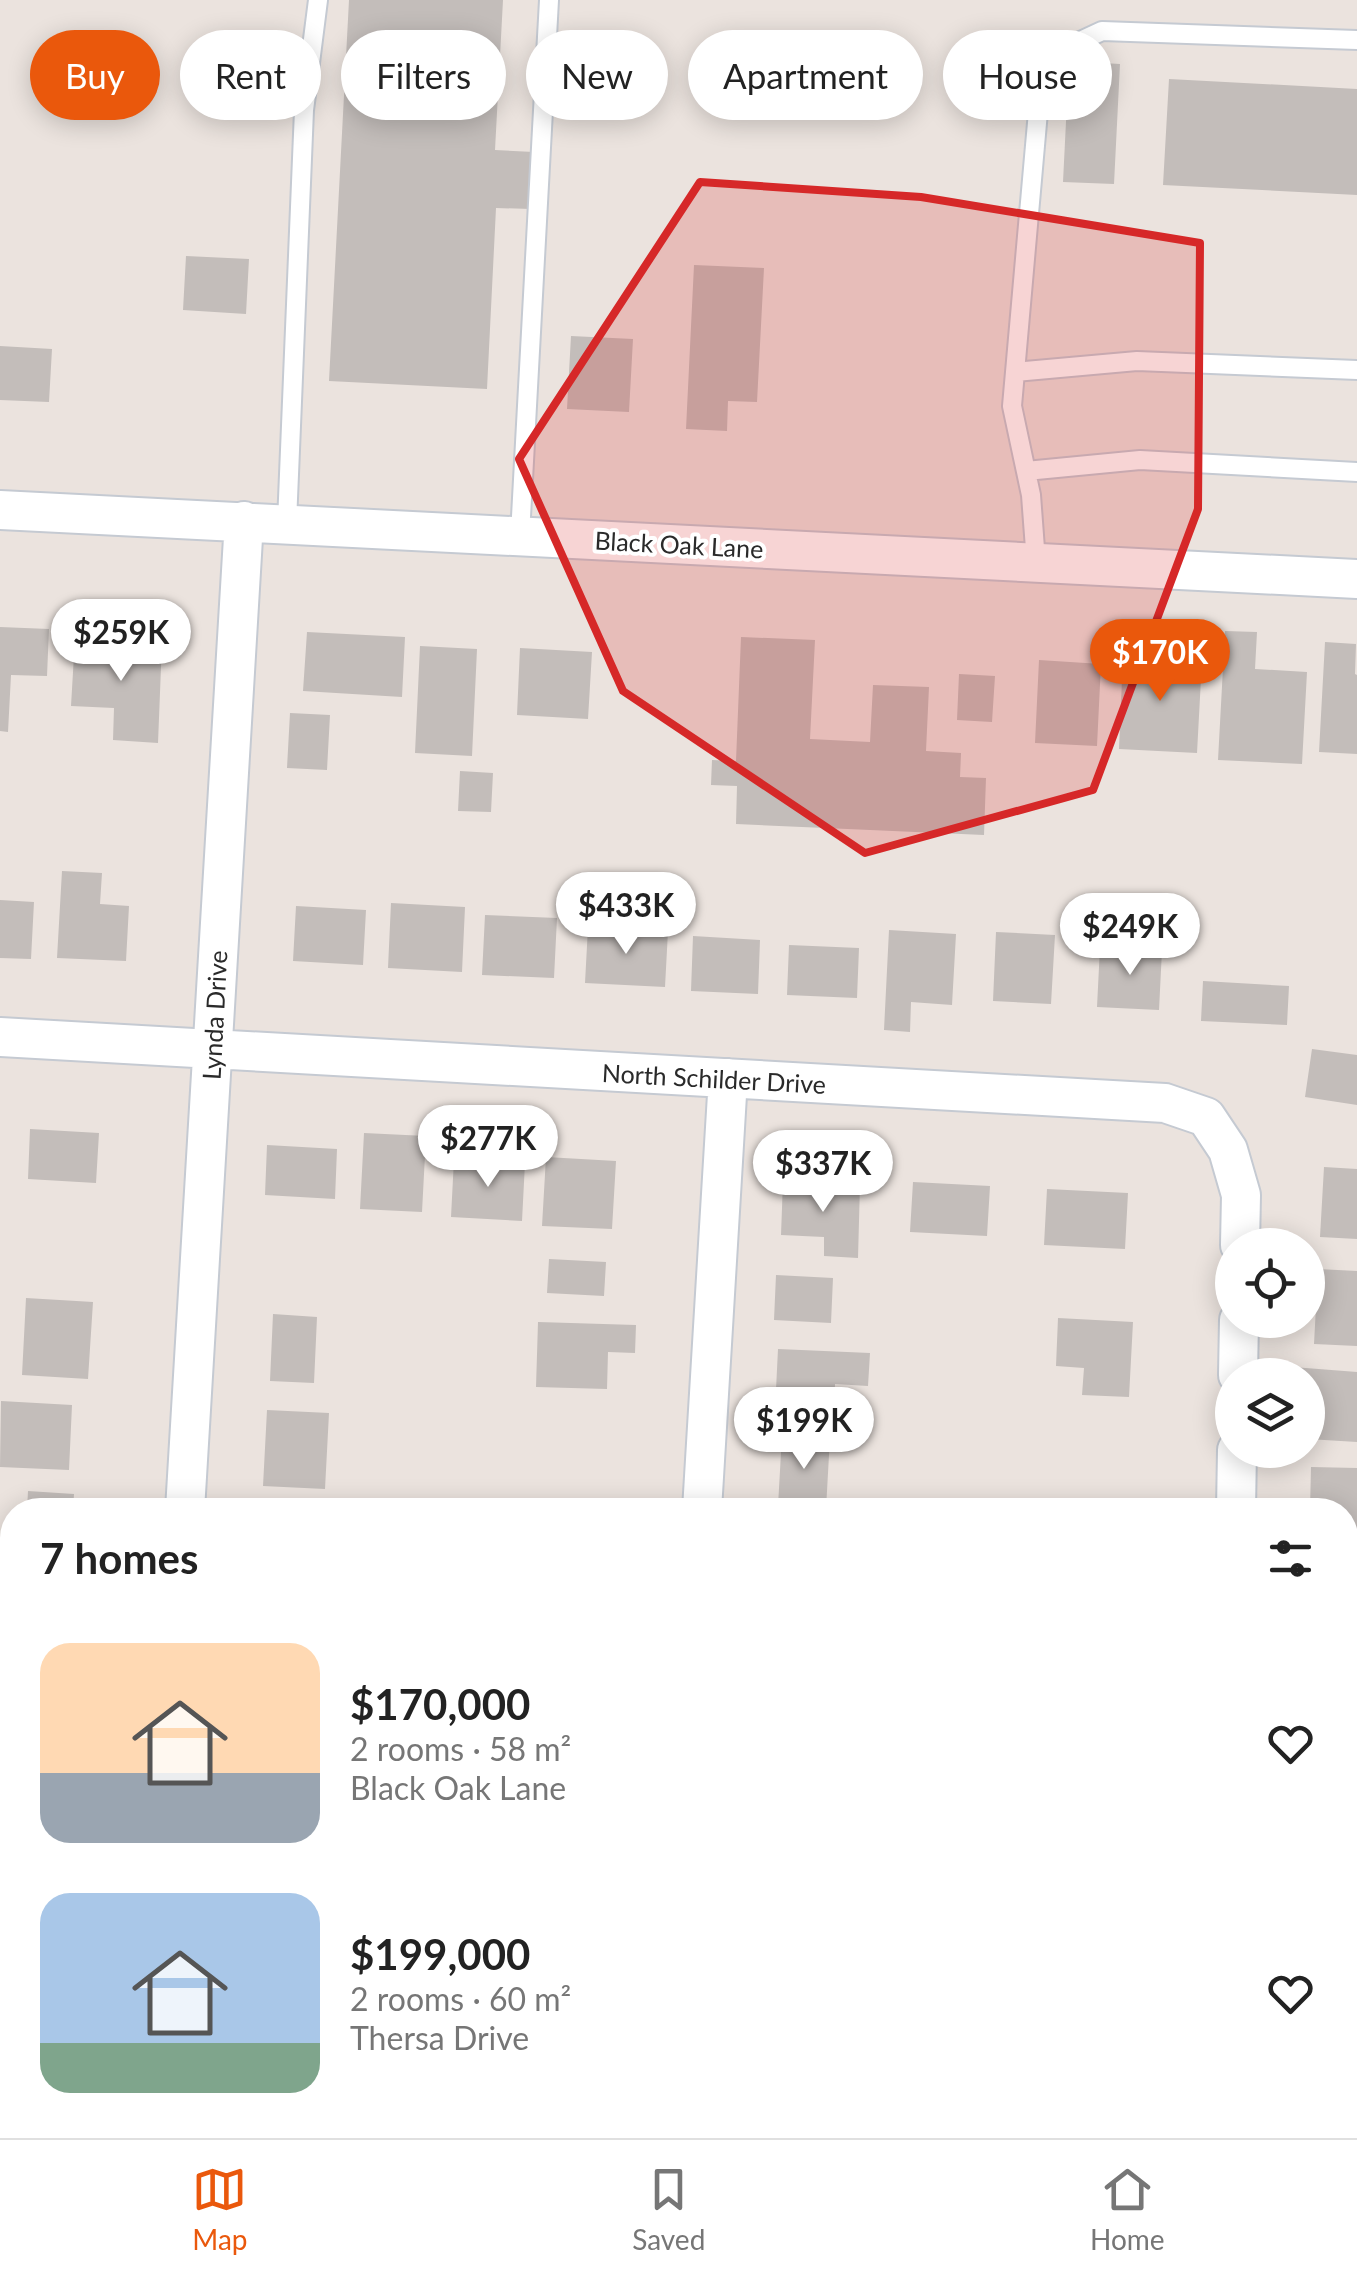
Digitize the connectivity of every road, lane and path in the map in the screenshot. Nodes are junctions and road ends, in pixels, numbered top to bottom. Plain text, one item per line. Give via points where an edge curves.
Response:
1 (318, 0) edge
2 (549, 0) edge
3 (1357, 40) edge
4 (1357, 370) edge
5 (1015, 372) junction
6 (1026, 472) junction
7 (1357, 472) edge
8 (0, 510) edge
9 (244, 521) junction
10 (287, 523) junction
11 (520, 535) junction
12 (1036, 562) junction
13 (1357, 579) edge
14 (0, 1037) edge
15 (212, 1049) junction
16 (728, 1078) junction
17 (1240, 1228) edge
18 (1237, 1468) edge
19 (187, 1498) edge
20 (703, 1498) edge
21 (1236, 1498) edge

1 - 10 lane via 304,110
2 - 11 lane
3 - 5 lane via 1102,31 1059,52 1040,89
4 - 5 lane via 1137,362
5 - 6 lane via 1012,406
6 - 7 lane via 1140,460
6 - 12 lane
8 - 9 street, Black Oak Lane
9 - 10 street, Black Oak Lane
9 - 15 street, Lynda Drive
10 - 11 street, Black Oak Lane
11 - 12 street, Black Oak Lane
12 - 13 street, Black Oak Lane
14 - 15 street, North Schilder Drive
15 - 16 street, North Schilder Drive
15 - 19 street, Lynda Drive
16 - 17 street, North Schilder Drive via 1165,1103 1206,1117 1228,1150 1241,1195
16 - 20 street
18 - 21 street

